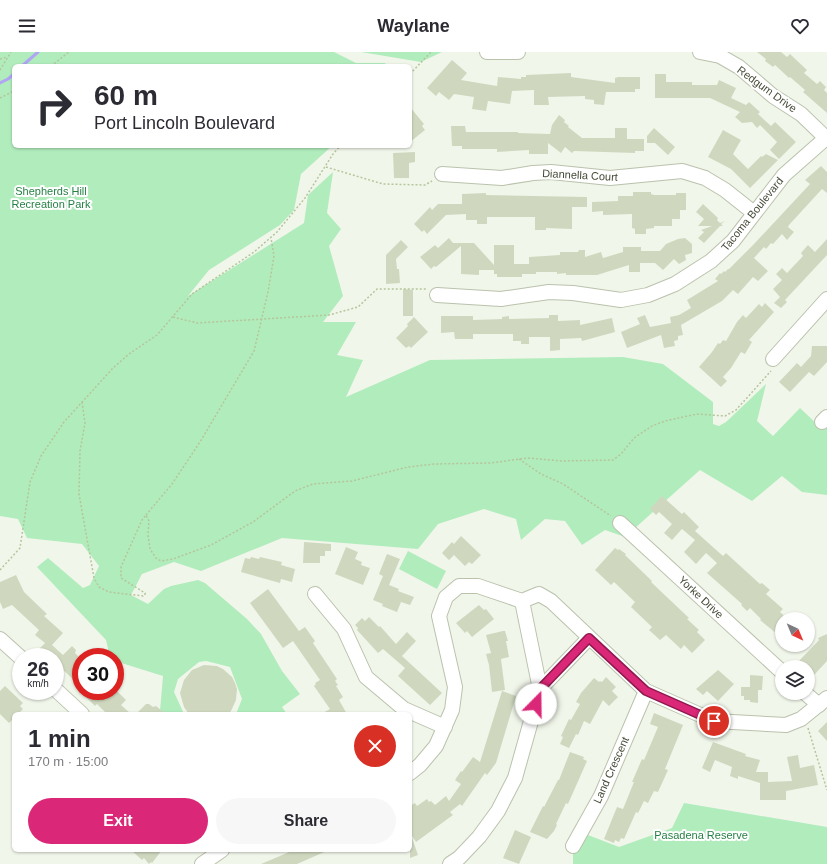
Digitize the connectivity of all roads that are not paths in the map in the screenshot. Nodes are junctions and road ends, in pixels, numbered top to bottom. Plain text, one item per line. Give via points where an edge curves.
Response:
1 (486, 52) edge
2 (518, 52) edge
3 (700, 52) edge
4 (826, 138) edge
5 (442, 174) road end
6 (754, 213) junction
7 (437, 295) road end
8 (827, 299) edge
9 (773, 359) road end
10 (620, 523) road end
11 (316, 594) dead end
12 (522, 601) junction
13 (0, 638) edge
14 (589, 638) junction
15 (12, 649) edge
16 (775, 666) edge
17 (540, 689) junction
18 (646, 691) junction
19 (64, 697) edge
20 (823, 702) edge
21 (80, 712) edge
22 (445, 727) junction
23 (412, 771) edge
24 (573, 846) dead end
25 (219, 852) edge
26 (202, 864) edge
27 (450, 864) edge

1 - 2 street
3 - 4 street, Redgum Drive via 720,56 739,68 773,96 801,114
4 - 6 street, Tacoma Boulevard via 784,175
5 - 6 street, Diannella Court via 502,178 533,172 551,172 610,178 682,171 705,178
6 - 7 street, Tacoma Boulevard via 733,241 711,262 675,284 648,295 621,300 573,292 549,292 501,299
8 - 9 street
10 - 16 street, Yorke Drive
11 - 22 street via 344,629 366,677 404,708
12 - 14 street via 539,594 552,601
12 - 17 street
12 - 22 street via 478,586 459,586 446,597 439,616 455,687 452,710
13 - 15 street
14 - 17 street
14 - 18 street
17 - 27 street via 515,778 498,811 479,837
18 - 20 street via 714,721 786,725 804,717
18 - 24 street, Land Crescent via 601,796
19 - 21 street
22 - 23 street via 436,746
25 - 26 street

